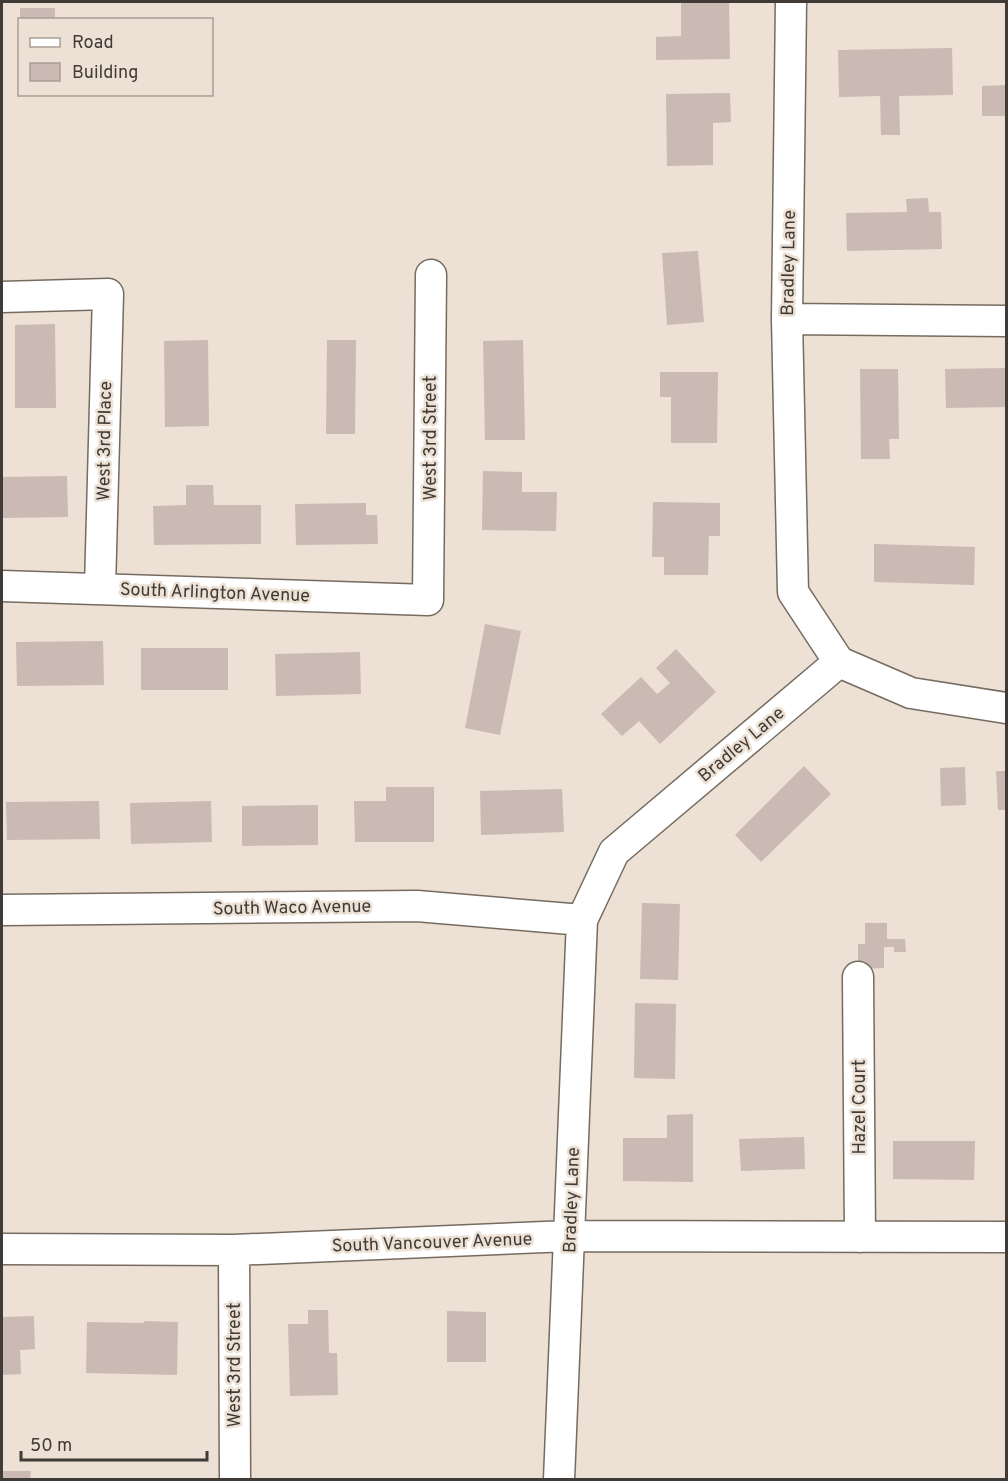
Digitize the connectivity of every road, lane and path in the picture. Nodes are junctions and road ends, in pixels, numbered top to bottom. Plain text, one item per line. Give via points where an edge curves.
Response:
1 (791, 2) edge
2 (431, 275) dead end
3 (2, 297) edge
4 (787, 319) junction
5 (1006, 321) edge
6 (2, 586) edge
7 (100, 588) junction
8 (428, 600) joint
9 (839, 662) junction
10 (1006, 708) edge
11 (2, 910) edge
12 (582, 920) junction
13 (858, 977) dead end
14 (569, 1236) junction
15 (860, 1237) junction
16 (1006, 1237) edge
17 (2, 1249) edge
18 (234, 1250) junction
19 (235, 1479) edge
20 (559, 1479) edge

1 - 4 street, Bradley Lane
2 - 8 street, West 3rd Street
3 - 7 street, West 3rd Place via 108,294
4 - 5 street
4 - 9 street, Bradley Lane via 793,592
6 - 7 street, South Arlington Avenue
7 - 8 street, South Arlington Avenue
9 - 10 street via 911,693
9 - 12 street, Bradley Lane via 614,852
11 - 12 street, South Waco Avenue via 417,906
12 - 14 street, Bradley Lane
13 - 15 street, Hazel Court
14 - 15 street, South Vancouver Avenue
14 - 18 street, South Vancouver Avenue
14 - 20 street, Bradley Lane
15 - 16 street, South Vancouver Avenue
17 - 18 street, South Vancouver Avenue
18 - 19 street, West 3rd Street

